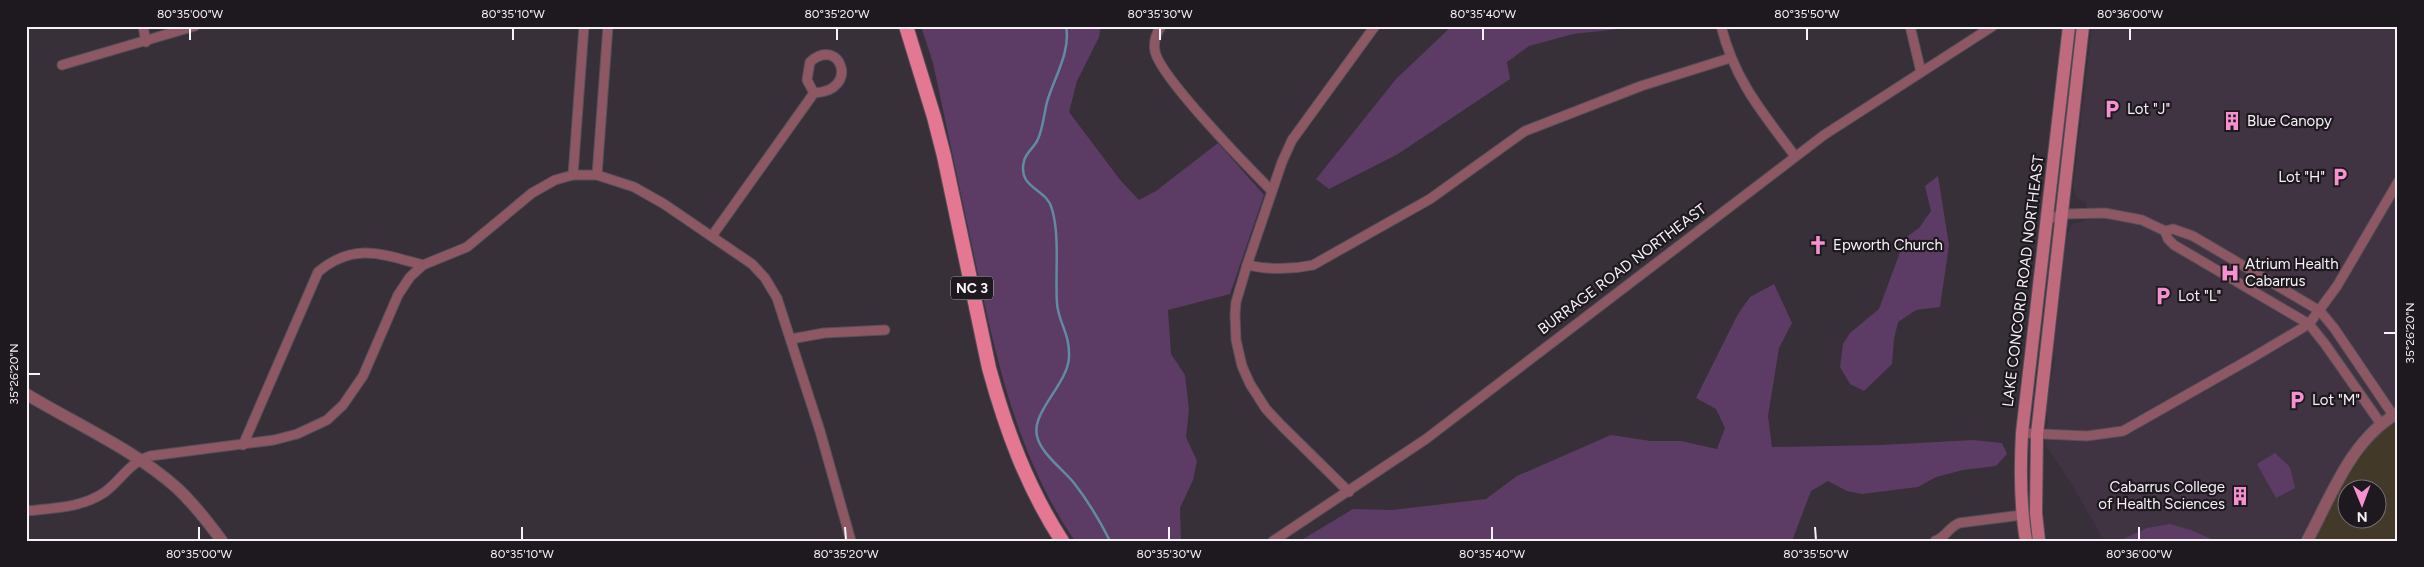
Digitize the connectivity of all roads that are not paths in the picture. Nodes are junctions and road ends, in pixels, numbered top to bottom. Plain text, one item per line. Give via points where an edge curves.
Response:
1 (143, 26) edge
2 (195, 26) edge
3 (584, 26) edge
4 (608, 26) edge
5 (906, 26) edge
6 (1161, 26) edge
7 (1375, 26) edge
8 (1721, 26) edge
9 (1910, 26) edge
10 (1993, 26) edge
11 (2069, 26) edge
12 (2084, 26) edge
13 (146, 42) junction
14 (1730, 58) junction
15 (62, 65) dead end
16 (1921, 72) junction
17 (814, 93) junction
18 (1795, 156) junction
19 (573, 175) junction
20 (597, 176) junction
21 (2398, 182) edge
22 (1272, 191) junction
23 (2063, 214) junction
24 (2046, 220) junction
25 (2165, 231) junction
26 (712, 236) junction
27 (423, 265) junction
28 (1247, 265) junction
29 (2320, 311) junction
30 (2308, 324) junction
31 (885, 330) dead end
32 (791, 339) junction
33 (26, 394) edge
34 (2396, 414) edge
35 (2381, 424) junction
36 (2022, 433) junction
37 (2037, 434) junction
38 (243, 445) junction
39 (139, 460) junction
40 (1348, 492) junction
41 (26, 511) edge
42 (2022, 515) junction
43 (222, 541) edge
44 (850, 541) edge
45 (1062, 541) edge
46 (1272, 541) edge
47 (1935, 541) edge
48 (2026, 541) edge
49 (2039, 541) edge
50 (2307, 541) edge

1 - 13 street
2 - 13 street
3 - 19 street
4 - 20 street
5 - 45 main road, NC 3 via 937,127 1000,409 1024,473
6 - 22 street via 1154,43 1155,52 1167,75
7 - 22 street via 1292,140
8 - 14 street
9 - 16 street
10 - 16 street, BURRAGE ROAD NORTHEAST
11 - 24 main road, LAKE CONCORD ROAD NORTHEAST
12 - 23 main road, LAKE CONCORD ROAD NORTHEAST
13 - 15 street
14 - 18 street via 1750,95
14 - 28 street via 1641,86 1525,131 1430,199 1313,265 1294,269
16 - 18 street, BURRAGE ROAD NORTHEAST
17 - 17 street via 838,84 843,74 842,66 830,54 818,55 810,62 807,80
17 - 26 street
18 - 40 street, BURRAGE ROAD NORTHEAST via 1434,433
19 - 20 street
19 - 27 street via 543,185 467,247
20 - 26 street via 634,187
21 - 29 street
22 - 28 street
23 - 24 street
23 - 25 street via 2125,216
23 - 37 main road, LAKE CONCORD ROAD NORTHEAST
24 - 36 main road, LAKE CONCORD ROAD NORTHEAST
25 - 29 street via 2173,229 2193,236
25 - 30 street via 2174,245
26 - 32 street via 752,264 764,278 777,298
27 - 38 street via 398,295 364,376 343,406 327,420 296,434
27 - 38 street via 394,257 353,253 338,258 318,272
28 - 40 street via 1235,314 1242,366 1266,409
29 - 30 street
29 - 34 street
30 - 35 street
30 - 37 street via 2123,431 2094,436
31 - 32 street via 824,332
32 - 44 street
33 - 39 street
34 - 35 street
35 - 50 street via 2358,447
36 - 37 street
36 - 42 main road, LAKE CONCORD ROAD NORTHEAST
37 - 49 main road, LAKE CONCORD ROAD NORTHEAST
38 - 39 street
39 - 41 street via 105,492 91,500
39 - 43 street via 177,488
40 - 46 street, BURRAGE ROAD NORTHEAST
42 - 47 street via 1959,524 1950,527 1944,537
42 - 48 main road, LAKE CONCORD ROAD NORTHEAST

